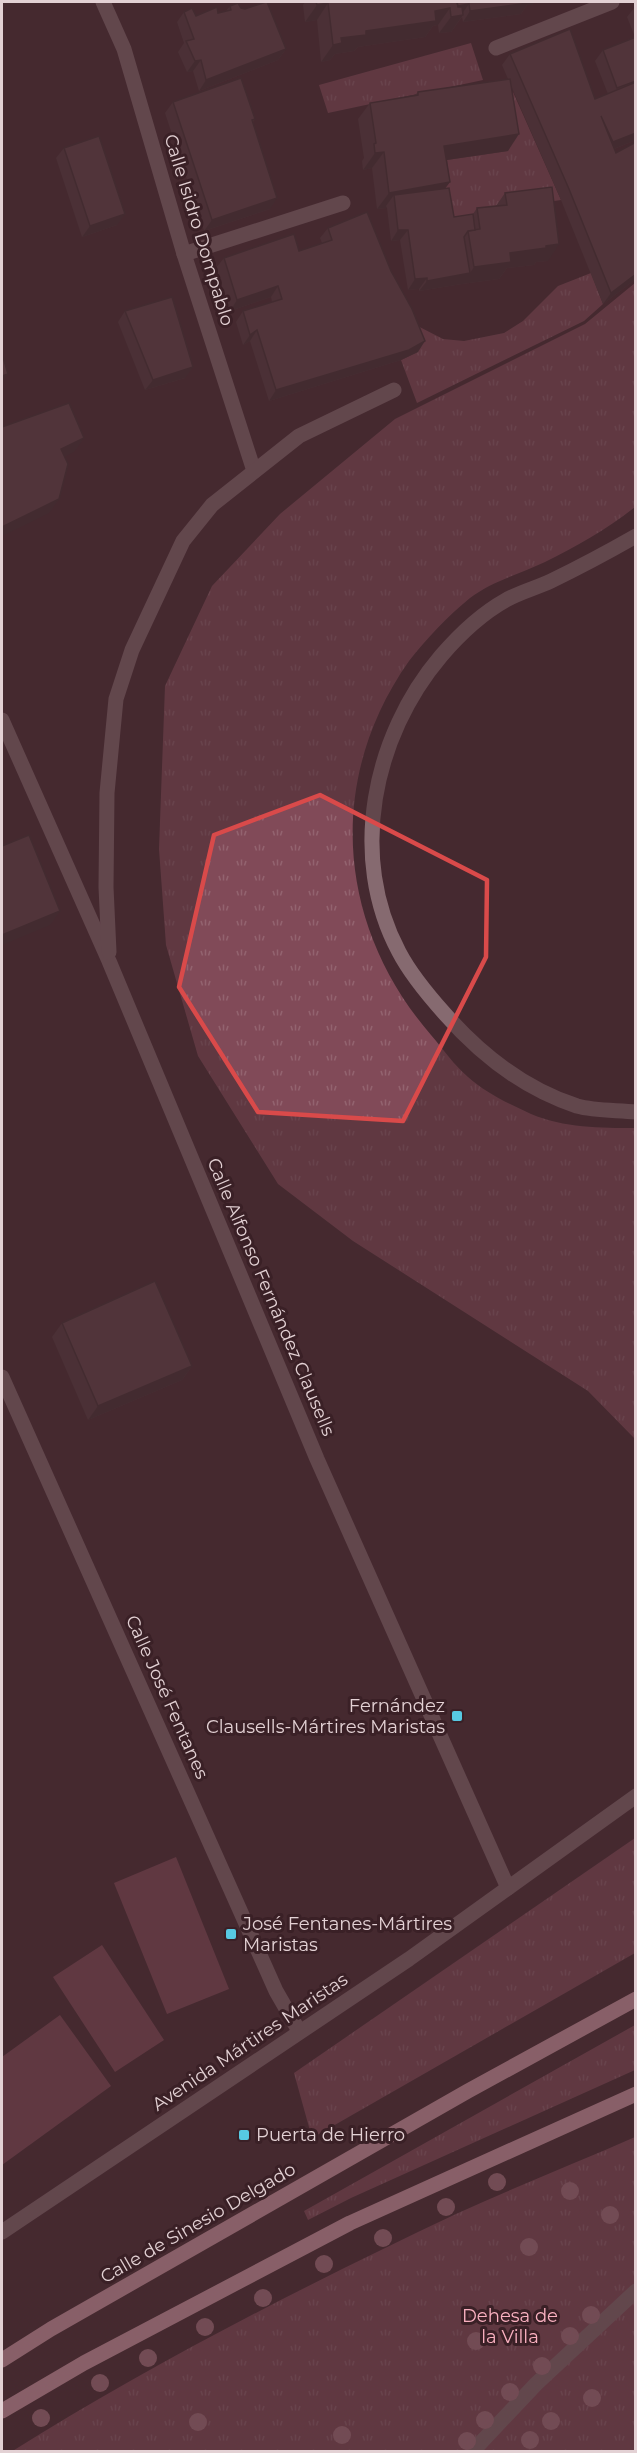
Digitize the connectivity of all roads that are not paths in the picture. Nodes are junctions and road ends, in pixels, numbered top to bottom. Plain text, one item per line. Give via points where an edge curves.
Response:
1 (103, 2) edge
2 (612, 2) edge
3 (496, 48) dead end
4 (343, 203) dead end
5 (184, 254) junction
6 (394, 390) dead end
7 (254, 471) junction
8 (636, 536) edge
9 (2, 720) edge
10 (110, 961) junction
11 (636, 1112) edge
12 (2, 1377) edge
13 (636, 1796) edge
14 (508, 1888) junction
15 (636, 1999) edge
16 (299, 2031) junction
17 (636, 2094) edge
18 (2, 2232) edge
19 (636, 2291) edge
20 (2, 2360) edge
21 (2, 2411) edge
22 (472, 2451) edge

1 - 5 street, Calle Isidro Dompablo via 124,49
2 - 3 street
4 - 5 street
5 - 7 street, Calle Isidro Dompablo
6 - 7 street via 299,436
7 - 10 street via 212,505 183,541 132,650 116,699 107,802
8 - 11 street via 505,600 472,624 441,656 395,728 372,818 373,864 382,910 399,952 424,990 458,1029 497,1064 533,1088 579,1107
9 - 10 street, Calle Alfonso Fernández Clausells
10 - 14 street, Calle Alfonso Fernández Clausells via 317,1459
12 - 16 street, Calle José Fentanes via 276,1991
13 - 14 street, Avenida Mártires Maristas
14 - 16 street, Avenida Mártires Maristas
15 - 20 main road, Calle de Sinesio Delgado
16 - 18 street, Avenida Mártires Maristas
17 - 21 main road via 350,2223 84,2363
19 - 22 street via 536,2384

